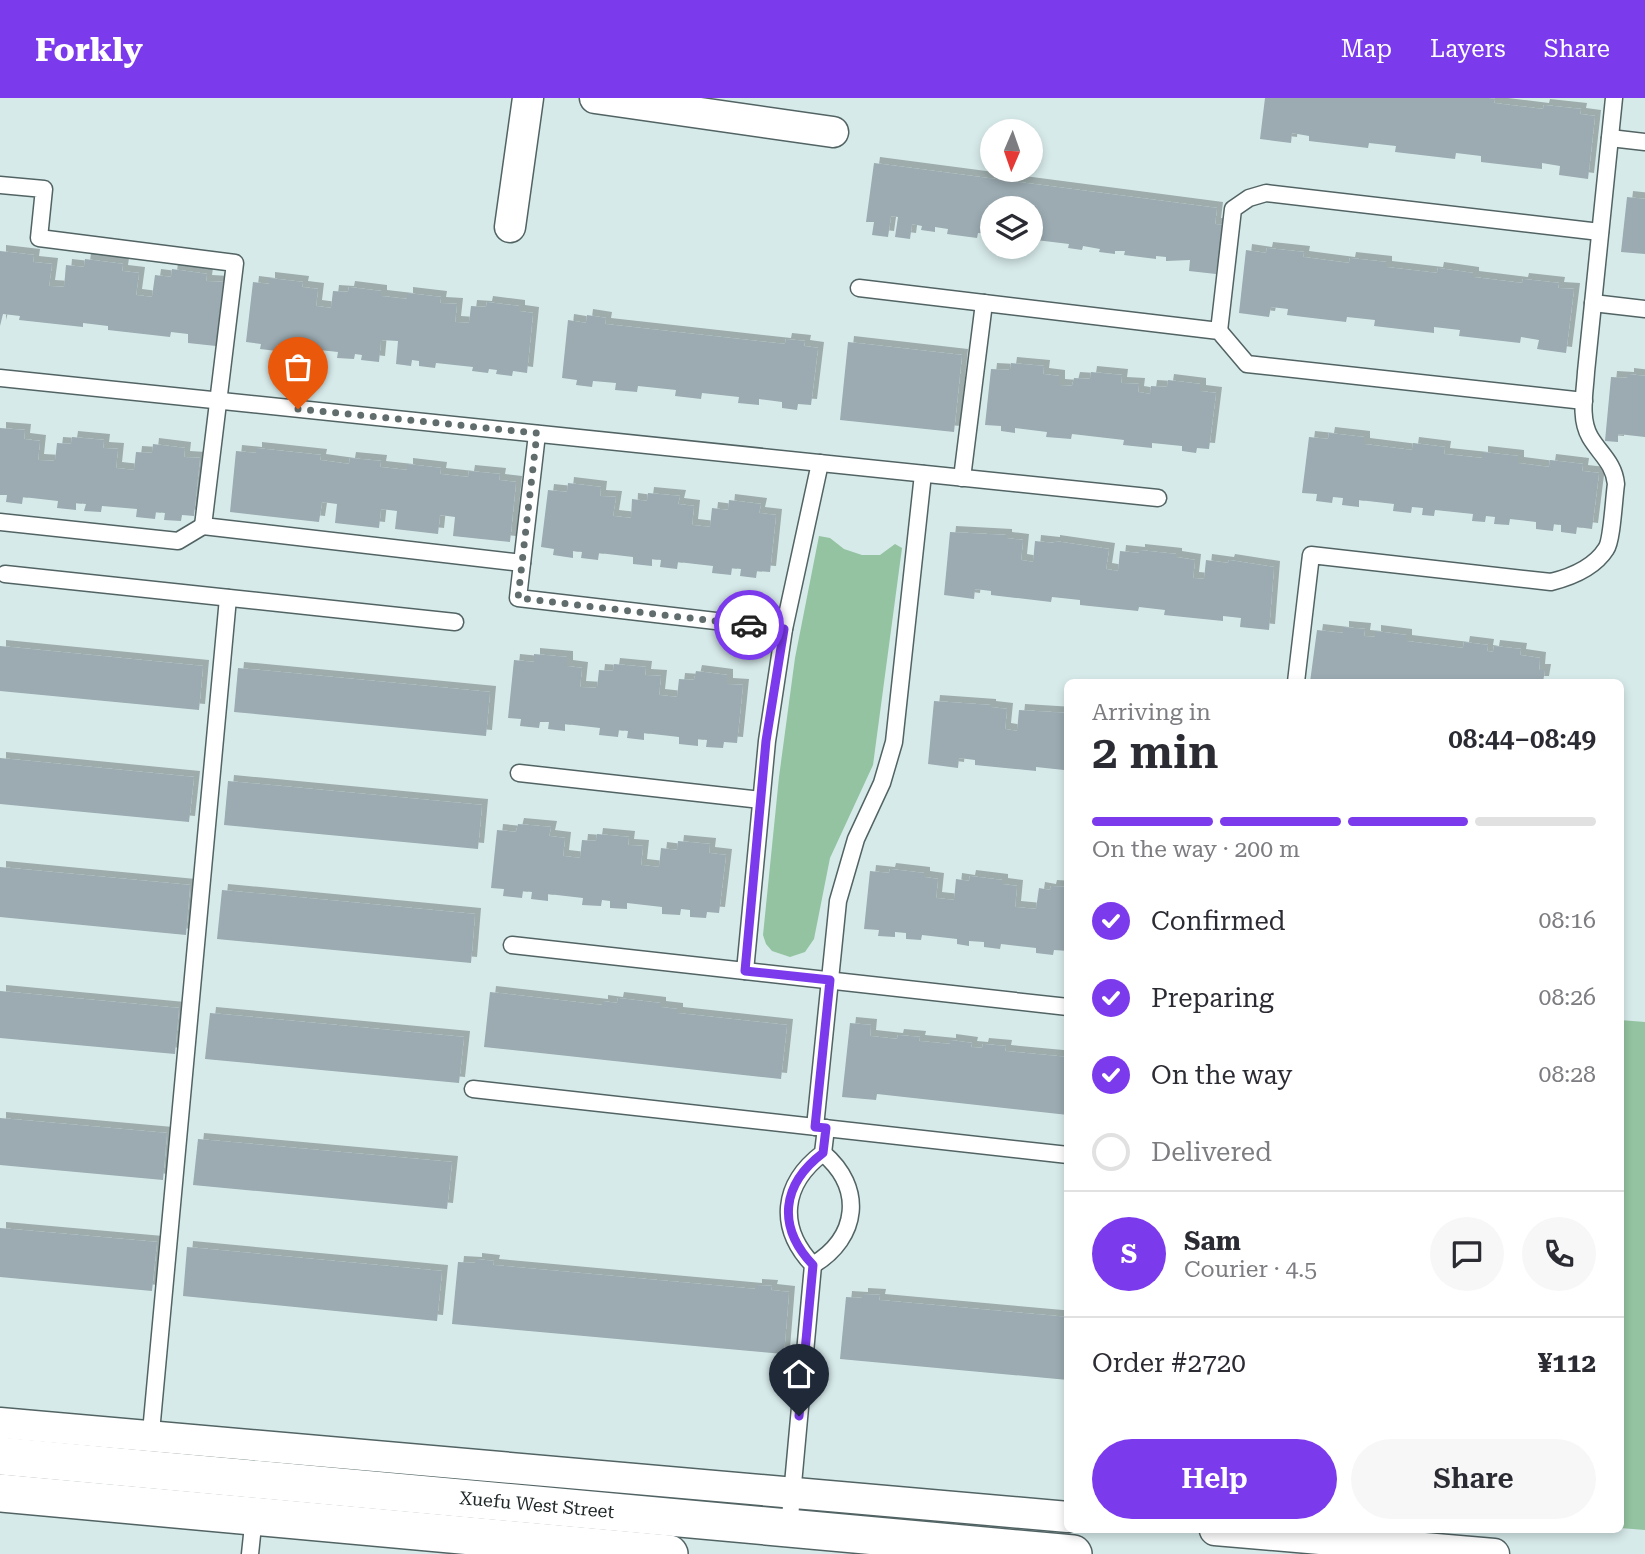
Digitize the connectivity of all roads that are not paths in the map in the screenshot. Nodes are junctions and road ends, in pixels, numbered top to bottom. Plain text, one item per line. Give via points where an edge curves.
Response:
1 (528, 98) edge
2 (595, 98) edge
3 (1614, 98) edge
4 (833, 132) dead end
5 (1610, 138) junction
6 (1645, 142) edge
7 (0, 185) edge
8 (510, 228) dead end
9 (1600, 232) junction
10 (859, 288) dead end
11 (984, 303) junction
12 (1593, 303) junction
13 (1645, 309) edge
14 (1219, 331) junction
15 (0, 378) edge
16 (218, 401) junction
17 (1584, 401) junction
18 (537, 433) junction
19 (820, 463) junction
20 (923, 474) junction
21 (962, 478) junction
22 (1158, 498) dead end
23 (0, 522) edge
24 (204, 526) junction
25 (522, 564) junction
26 (5, 574) dead end
27 (228, 598) junction
28 (455, 622) dead end
29 (784, 629) junction
30 (1296, 679) edge
31 (519, 773) dead end
32 (761, 800) junction
33 (512, 945) dead end
34 (745, 971) junction
35 (830, 980) junction
36 (1064, 1007) edge
37 (473, 1089) dead end
38 (820, 1127) junction
39 (823, 1153) junction
40 (1064, 1155) edge
41 (813, 1265) junction
42 (0, 1423) edge
43 (149, 1453) junction
44 (0, 1457) edge
45 (0, 1493) edge
46 (790, 1510) junction
47 (254, 1516) junction
48 (1064, 1517) edge
49 (1250, 1533) edge
50 (462, 1545) edge
51 (645, 1553) edge
52 (250, 1554) edge
53 (1073, 1554) edge
54 (1494, 1554) edge

1 - 8 street
2 - 4 street
3 - 5 lane
5 - 6 lane
5 - 9 lane
7 - 16 lane via 44,189 39,238 235,263
9 - 12 lane
9 - 14 lane via 1266,193 1233,209
10 - 11 lane
11 - 14 lane
11 - 21 lane
12 - 13 lane
12 - 17 lane
14 - 17 lane via 1247,364
15 - 16 lane
16 - 18 lane
16 - 24 lane
17 - 30 lane via 1589,436 1615,475 1608,548 1586,569 1551,582 1311,555
18 - 19 lane
18 - 25 lane
19 - 20 lane
19 - 29 lane
20 - 21 lane
20 - 35 lane via 894,742 845,870
21 - 22 lane
23 - 24 lane via 178,541
24 - 25 lane
25 - 29 lane via 518,598
26 - 27 lane
27 - 28 lane
27 - 43 lane
29 - 32 lane
31 - 32 lane
32 - 34 lane
33 - 34 lane
34 - 35 lane
35 - 36 lane
35 - 38 lane
37 - 38 lane
38 - 39 lane
38 - 40 lane
39 - 41 lane via 799,1176 788,1208 794,1240
39 - 41 lane via 848,1185 851,1215 838,1245
41 - 46 lane
42 - 43 street
43 - 44 street, Xuefu West Street
43 - 46 street, Xuefu West Street
45 - 47 street, Xuefu West Street
46 - 48 street
46 - 53 street, Xuefu West Street
47 - 50 street, Xuefu West Street
47 - 52 lane
49 - 54 street
50 - 51 street, Xuefu West Street

